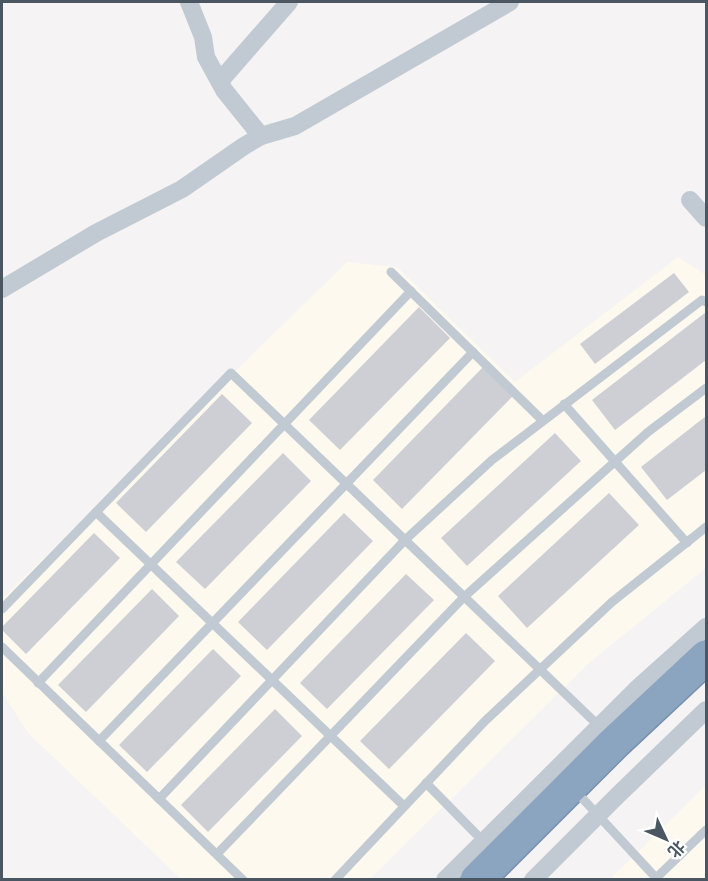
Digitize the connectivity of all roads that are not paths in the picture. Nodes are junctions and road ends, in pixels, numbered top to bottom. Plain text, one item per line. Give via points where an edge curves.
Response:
1 (189, 2) edge
2 (289, 2) edge
3 (510, 2) edge
4 (220, 81) junction
5 (261, 136) junction
6 (690, 200) dead end
7 (706, 218) edge
8 (391, 272) dead end
9 (2, 289) edge
10 (411, 291) junction
11 (706, 302) edge
12 (473, 352) junction
13 (706, 388) edge
14 (564, 404) junction
15 (542, 420) junction
16 (284, 424) junction
17 (615, 462) junction
18 (346, 484) junction
19 (96, 512) junction
20 (706, 527) edge
21 (405, 540) junction
22 (687, 543) junction
23 (151, 564) junction
24 (464, 597) junction
25 (2, 609) edge
26 (212, 623) junction
27 (706, 627) edge
28 (2, 647) edge
29 (706, 657) edge
30 (540, 670) junction
31 (272, 680) junction
32 (706, 681) edge
33 (38, 683) junction
34 (706, 710) edge
35 (607, 734) junction
36 (330, 736) junction
37 (99, 741) junction
38 (426, 783) junction
39 (159, 799) junction
40 (404, 806) junction
41 (590, 807) junction
42 (706, 830) edge
43 (483, 841) junction
44 (217, 854) junction
45 (243, 879) edge
46 (335, 879) edge
47 (445, 879) edge
48 (477, 879) edge
49 (503, 879) edge
50 (533, 879) edge
51 (656, 879) edge

1 - 4 street via 203,37 206,57
2 - 4 street
3 - 5 street via 295,126
4 - 5 street
5 - 9 street via 182,189 96,233
6 - 7 street
8 - 10 lane
10 - 12 lane
10 - 16 lane
11 - 14 lane via 702,300
12 - 15 lane
12 - 18 lane
13 - 17 lane
14 - 15 lane
14 - 17 lane
15 - 21 lane via 492,459
16 - 18 lane
16 - 19 lane via 231,373
16 - 23 lane
17 - 22 lane
17 - 24 lane
18 - 21 lane
18 - 26 lane
19 - 23 lane
19 - 25 lane
20 - 22 lane
21 - 24 lane
21 - 31 lane
22 - 30 lane via 612,602
23 - 26 lane
23 - 33 lane
24 - 30 lane
24 - 36 lane
26 - 31 lane
26 - 37 lane
27 - 35 street via 639,687
28 - 33 lane
29 - 35 highway
30 - 35 lane
30 - 38 lane
31 - 36 lane
31 - 39 lane
32 - 41 highway via 667,716
33 - 37 lane
34 - 41 street
35 - 43 street
35 - 48 highway
36 - 40 lane
36 - 44 lane
37 - 39 lane
38 - 40 lane
38 - 43 lane
39 - 44 lane
40 - 46 lane
41 - 49 highway
41 - 50 street
41 - 51 lane
42 - 51 lane
43 - 47 street
44 - 45 lane

